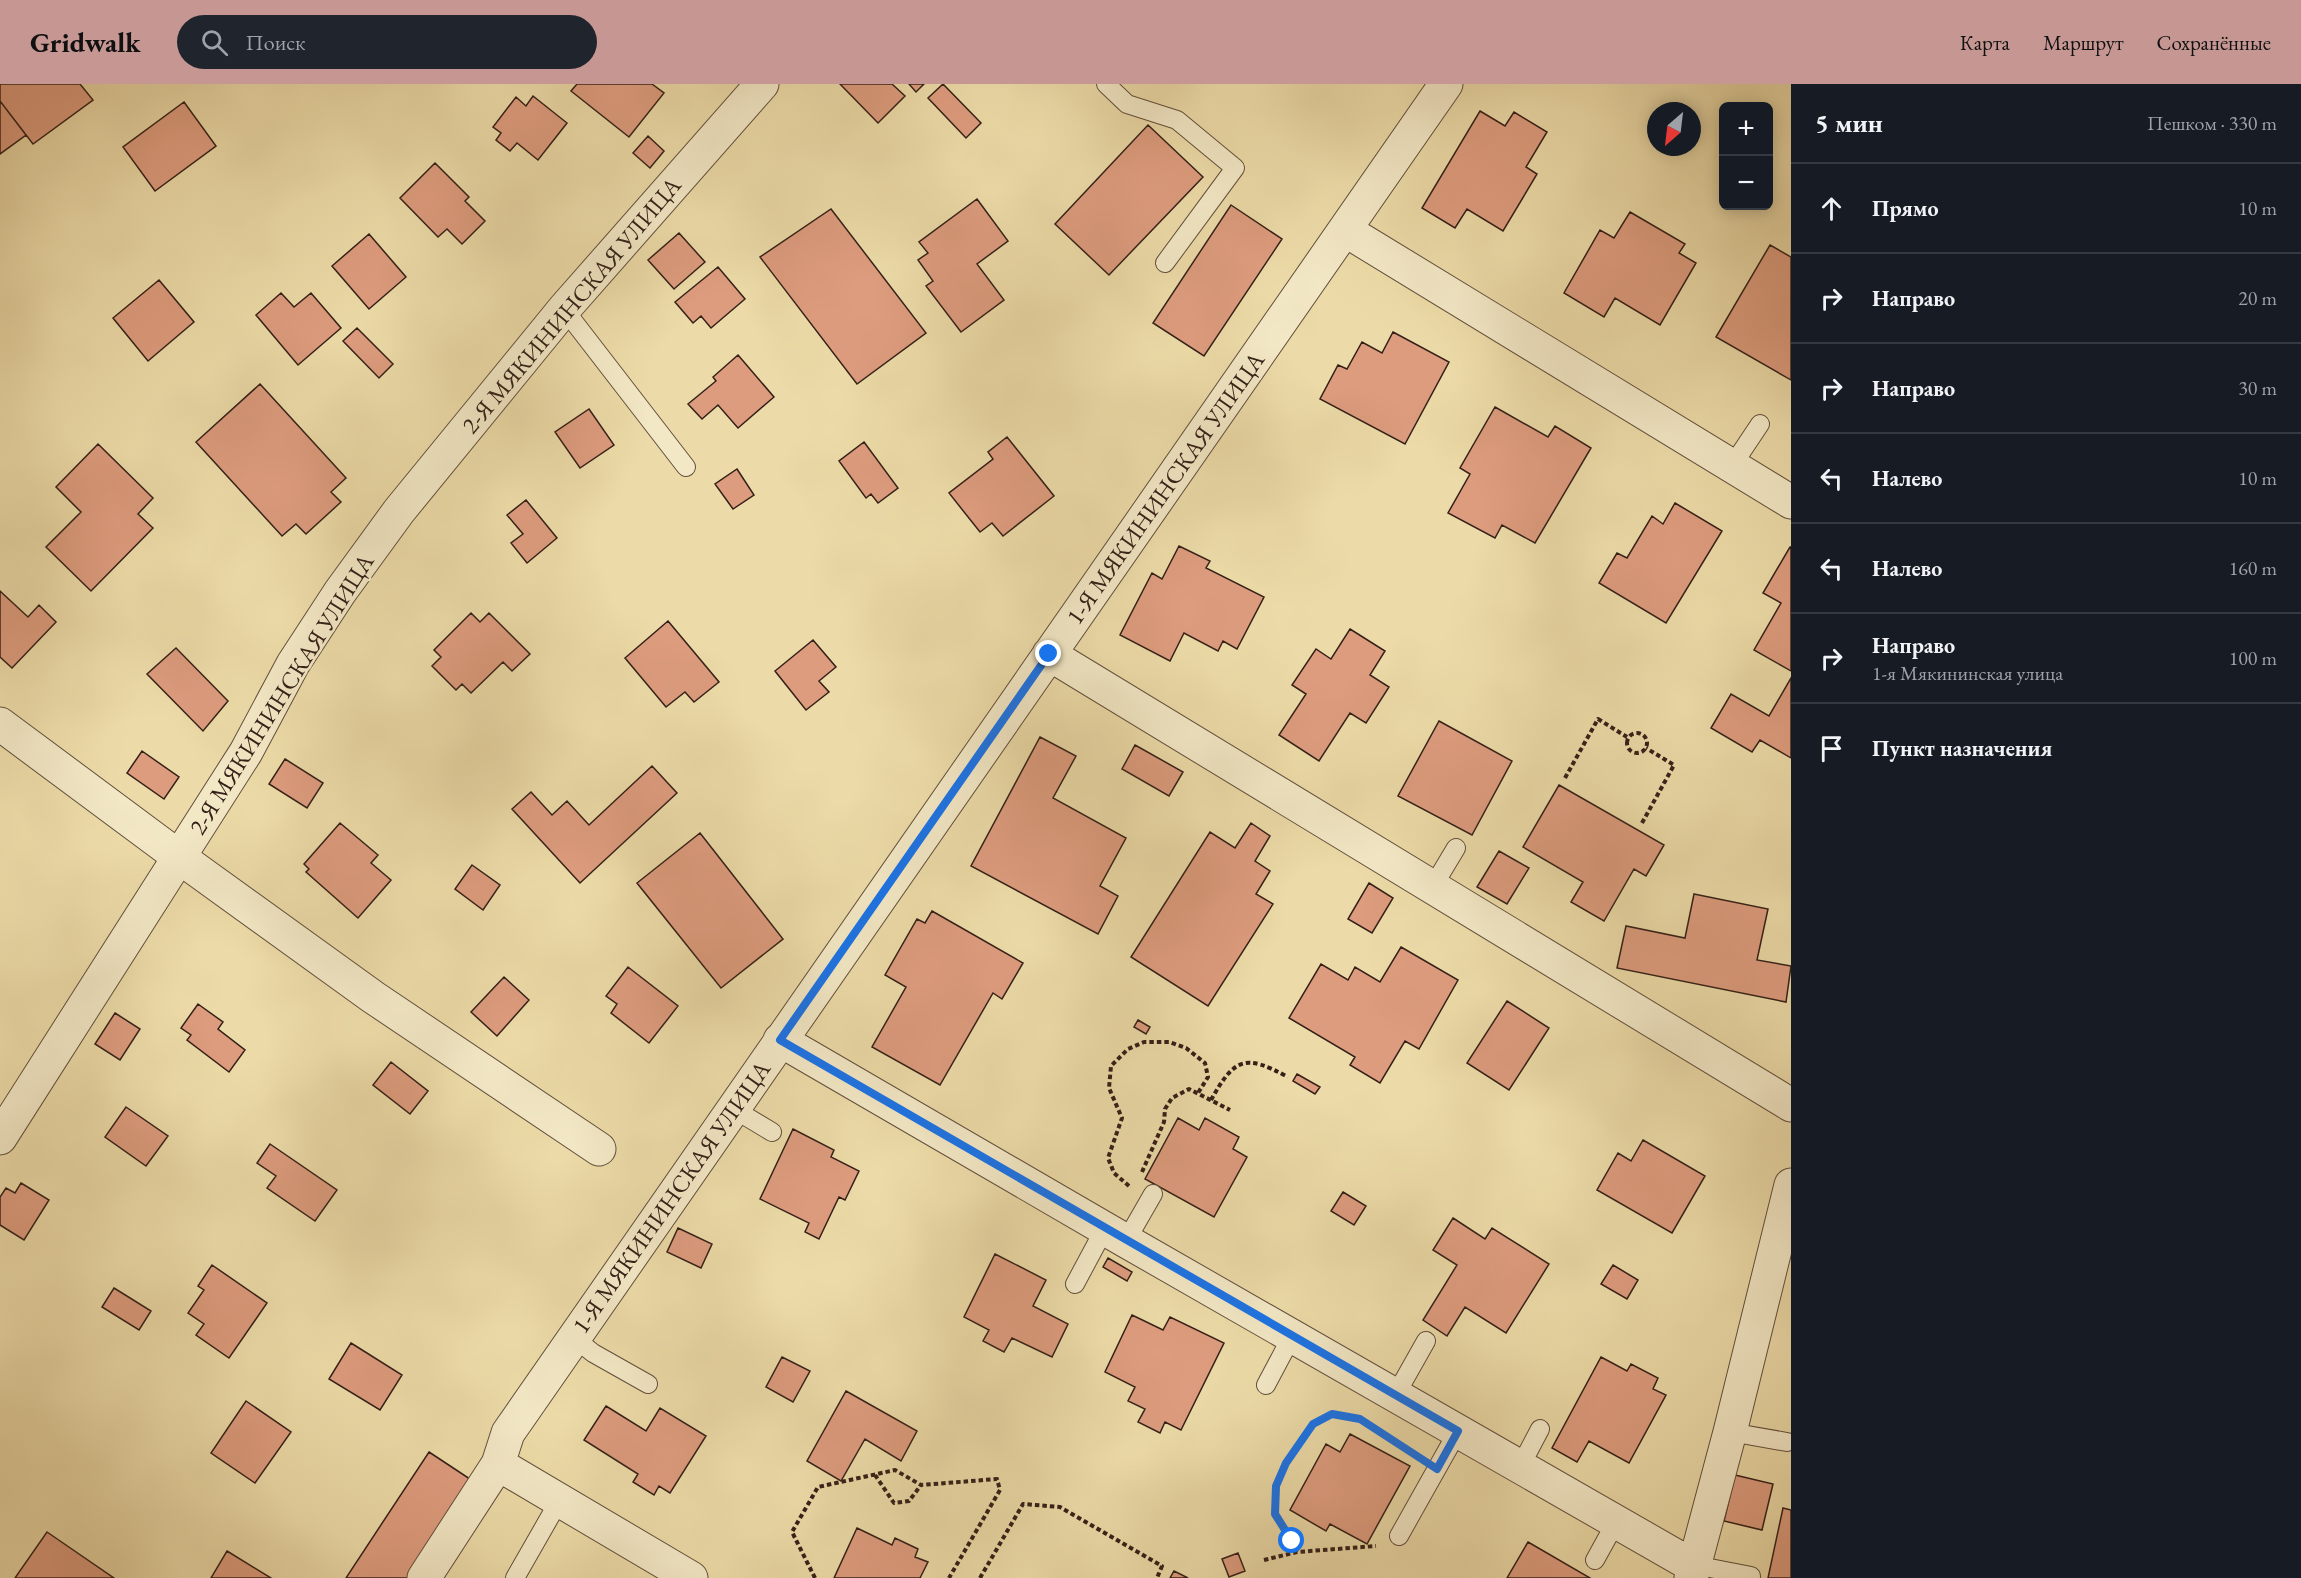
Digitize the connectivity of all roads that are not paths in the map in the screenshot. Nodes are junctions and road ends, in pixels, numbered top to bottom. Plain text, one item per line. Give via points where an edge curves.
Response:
1 (762, 84) edge
2 (1106, 84) edge
3 (1446, 84) edge
4 (1345, 230) junction
5 (1165, 263) dead end
6 (564, 309) junction
7 (1760, 424) dead end
8 (1732, 466) junction
9 (686, 467) dead end
10 (1791, 502) edge
11 (1049, 654) junction
12 (0, 724) edge
13 (1456, 848) dead end
14 (179, 858) junction
15 (1432, 888) junction
16 (780, 1040) junction
17 (1791, 1105) edge
18 (732, 1108) junction
19 (772, 1132) dead end
20 (0, 1138) edge
21 (599, 1149) dead end
22 (1791, 1185) edge
23 (1153, 1194) dead end
24 (1786, 1224) edge
25 (1115, 1235) junction
26 (1075, 1284) dead end
27 (1292, 1336) junction
28 (573, 1337) junction
29 (1426, 1341) dead end
30 (648, 1384) dead end
31 (1266, 1385) dead end
32 (1395, 1395) junction
33 (1540, 1429) dead end
34 (1458, 1431) junction
35 (1730, 1432) junction
36 (1787, 1442) dead end
37 (498, 1464) junction
38 (1520, 1467) junction
39 (559, 1501) junction
40 (1616, 1522) junction
41 (1399, 1536) road end
42 (1595, 1560) dead end
43 (1693, 1573) edge
44 (1751, 1576) dead end
45 (424, 1578) edge
46 (515, 1578) edge
47 (691, 1578) edge

1 - 6 street, 2-Я МЯКИНИНСКАЯ УЛИЦА
2 - 5 lane via 1127,104 1177,120 1235,168
3 - 4 street, 1-Я МЯКИНИНСКАЯ УЛИЦА
4 - 8 street
4 - 11 street, 1-Я МЯКИНИНСКАЯ УЛИЦА
6 - 9 lane
6 - 14 street, 2-Я МЯКИНИНСКАЯ УЛИЦА via 399,511 340,592
7 - 8 lane
8 - 10 street
11 - 15 street
11 - 16 street, 1-Я МЯКИНИНСКАЯ УЛИЦА
12 - 14 street
13 - 15 lane
14 - 20 street, 2-Я МЯКИНИНСКАЯ УЛИЦА
14 - 21 street via 373,997
15 - 17 street
16 - 18 street, 1-Я МЯКИНИНСКАЯ УЛИЦА
16 - 25 street
18 - 19 lane
18 - 28 street, 1-Я МЯКИНИНСКАЯ УЛИЦА
22 - 24 street
23 - 25 lane
24 - 35 street
25 - 26 lane
25 - 27 street
27 - 31 lane
27 - 32 street
28 - 30 lane
28 - 37 street, 1-Я МЯКИНИНСКАЯ УЛИЦА via 507,1433
29 - 32 lane
32 - 34 street
33 - 38 lane
34 - 38 street
34 - 41 lane
35 - 36 lane
35 - 43 street
37 - 39 street
37 - 45 street, 1-Я МЯКИНИНСКАЯ УЛИЦА
38 - 40 street
39 - 46 lane
39 - 47 street
40 - 42 lane
40 - 43 street
43 - 44 lane via 1710,1568

